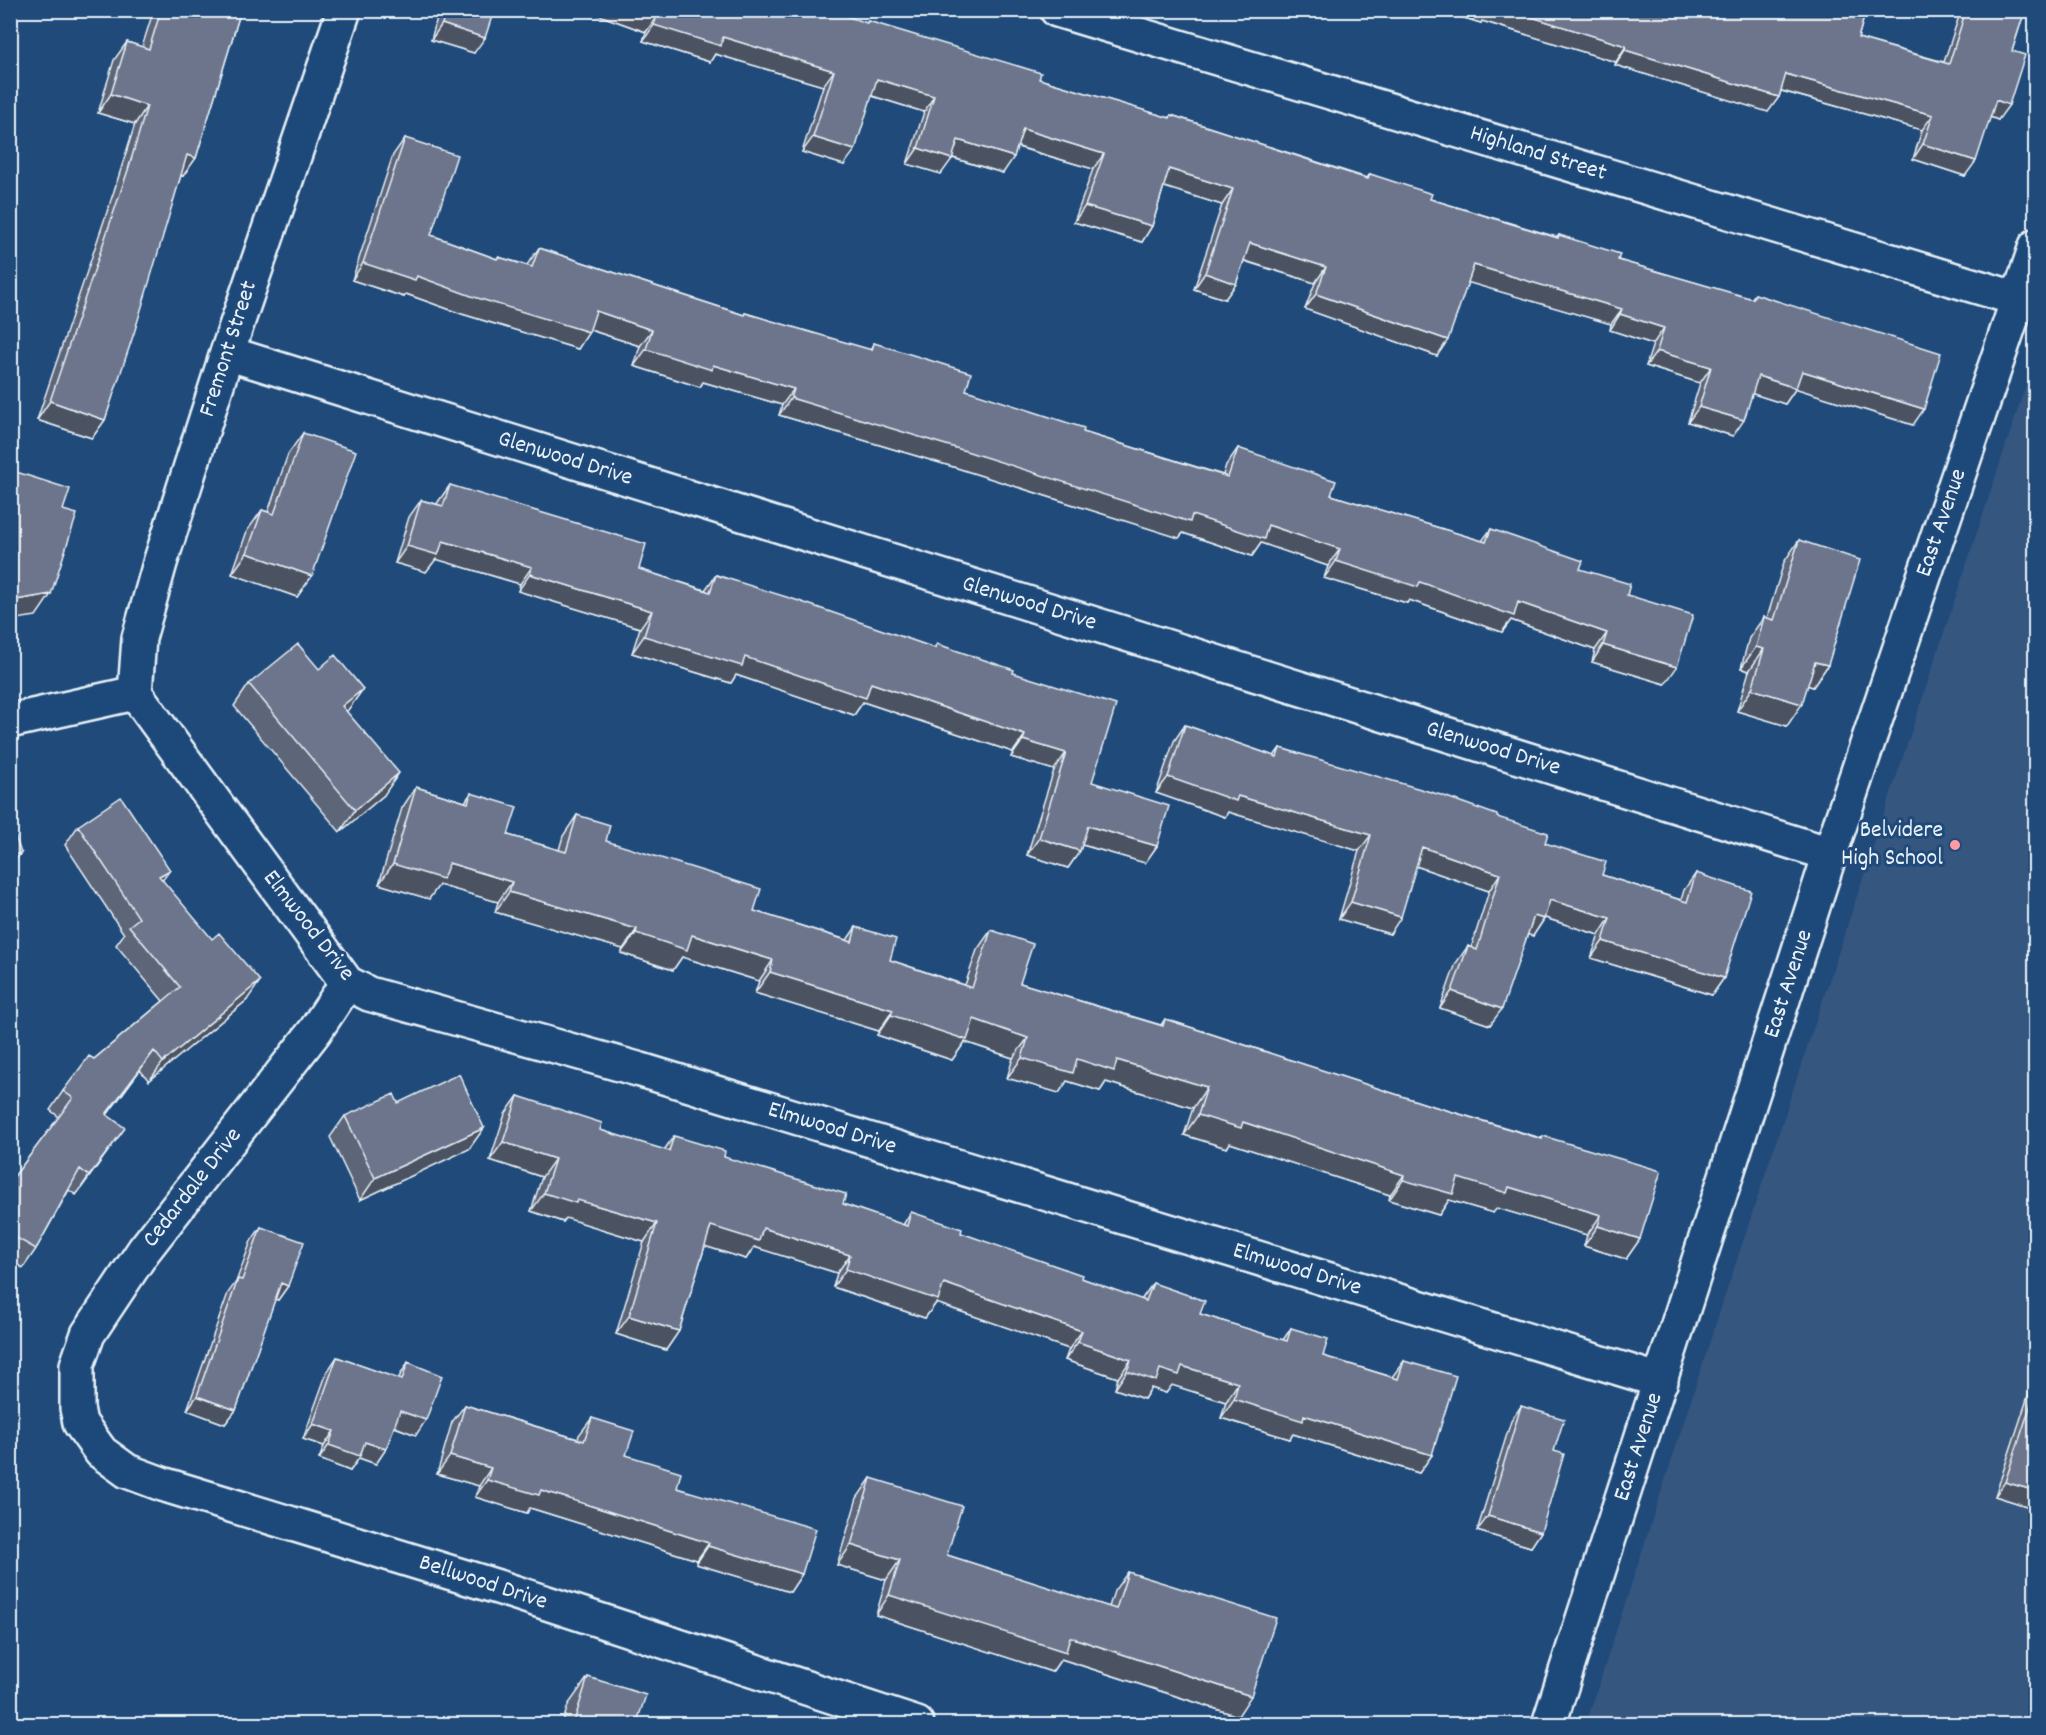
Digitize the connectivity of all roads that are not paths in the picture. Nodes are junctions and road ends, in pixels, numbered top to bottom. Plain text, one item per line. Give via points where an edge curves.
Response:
1 (344, 10) edge
2 (1057, 10) edge
3 (2036, 246) edge
4 (2018, 299) junction
5 (227, 353) junction
6 (135, 693) junction
7 (10, 721) edge
8 (1830, 854) junction
9 (347, 983) junction
10 (1661, 1381) junction
11 (77, 1408) joint
12 (917, 1725) edge
13 (1549, 1725) edge

1 - 5 street, Fremont Street
2 - 4 street, Highland Street
3 - 4 street, East Avenue
4 - 8 street, East Avenue
5 - 6 street, Fremont Street via 139,638
5 - 8 street, Glenwood Drive
6 - 7 street
6 - 9 street, Elmwood Drive
8 - 10 street, East Avenue
9 - 10 street, Elmwood Drive via 369,994 641,1070
9 - 11 street, Cedardale Drive via 315,1031 144,1251 88,1334 77,1365
10 - 13 street, East Avenue
11 - 12 street, Bellwood Drive via 80,1423 101,1452 136,1475 491,1585

